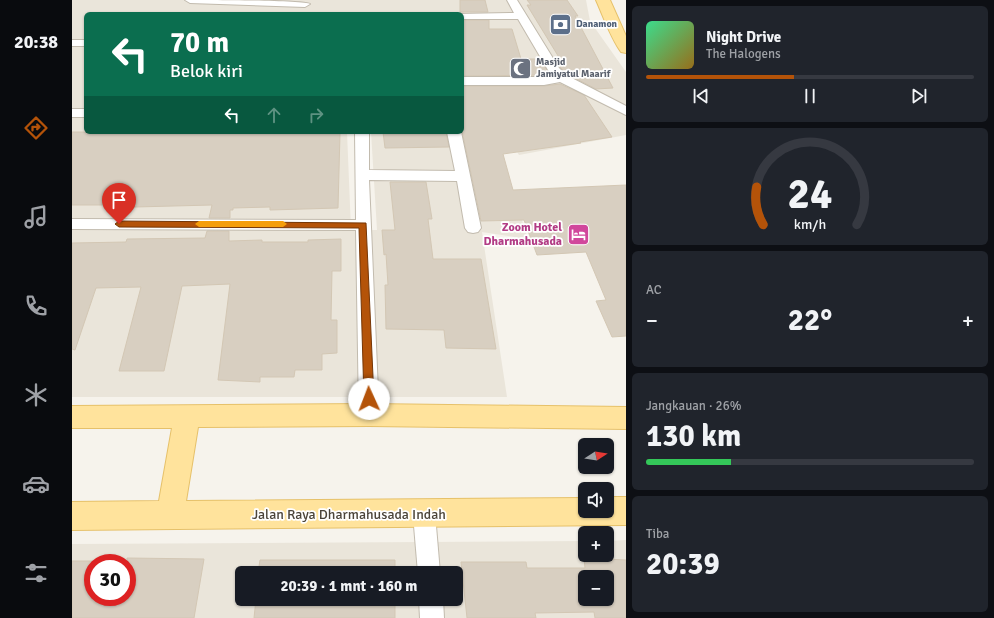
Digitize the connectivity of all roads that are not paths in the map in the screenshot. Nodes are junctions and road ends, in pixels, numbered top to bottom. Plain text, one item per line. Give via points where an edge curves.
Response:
1 (190, 0) edge
2 (512, 0) edge
3 (603, 0) edge
4 (306, 6) edge
5 (464, 16) edge
6 (521, 16) junction
7 (72, 42) edge
8 (84, 43) edge
9 (626, 49) edge
10 (562, 78) junction
11 (464, 81) edge
12 (626, 111) edge
13 (72, 113) edge
14 (84, 113) edge
15 (362, 134) edge
16 (454, 134) edge
17 (362, 175) junction
18 (463, 176) junction
19 (72, 224) edge
20 (363, 225) junction
21 (473, 228) dead end
22 (369, 415) junction
23 (72, 417) edge
24 (188, 417) junction
25 (626, 418) edge
26 (626, 511) edge
27 (424, 514) junction
28 (170, 515) junction
29 (72, 516) edge
30 (428, 566) edge
31 (431, 606) edge
32 (432, 618) edge

1 - 4 street
2 - 6 street
3 - 9 main road
5 - 6 street
6 - 10 street via 554,70
7 - 8 street
10 - 11 street via 544,81
10 - 12 street
13 - 14 street
15 - 17 street
16 - 18 street
17 - 18 street
17 - 20 street
18 - 21 street
19 - 20 street
20 - 22 street
22 - 24 main road
22 - 25 main road
23 - 24 main road
24 - 28 main road
26 - 27 main road, Jalan Raya Dharmahusada Indah
27 - 28 main road, Jalan Raya Dharmahusada Indah
27 - 30 street
28 - 29 main road, Jalan Raya Dharmahusada Indah
31 - 32 street

